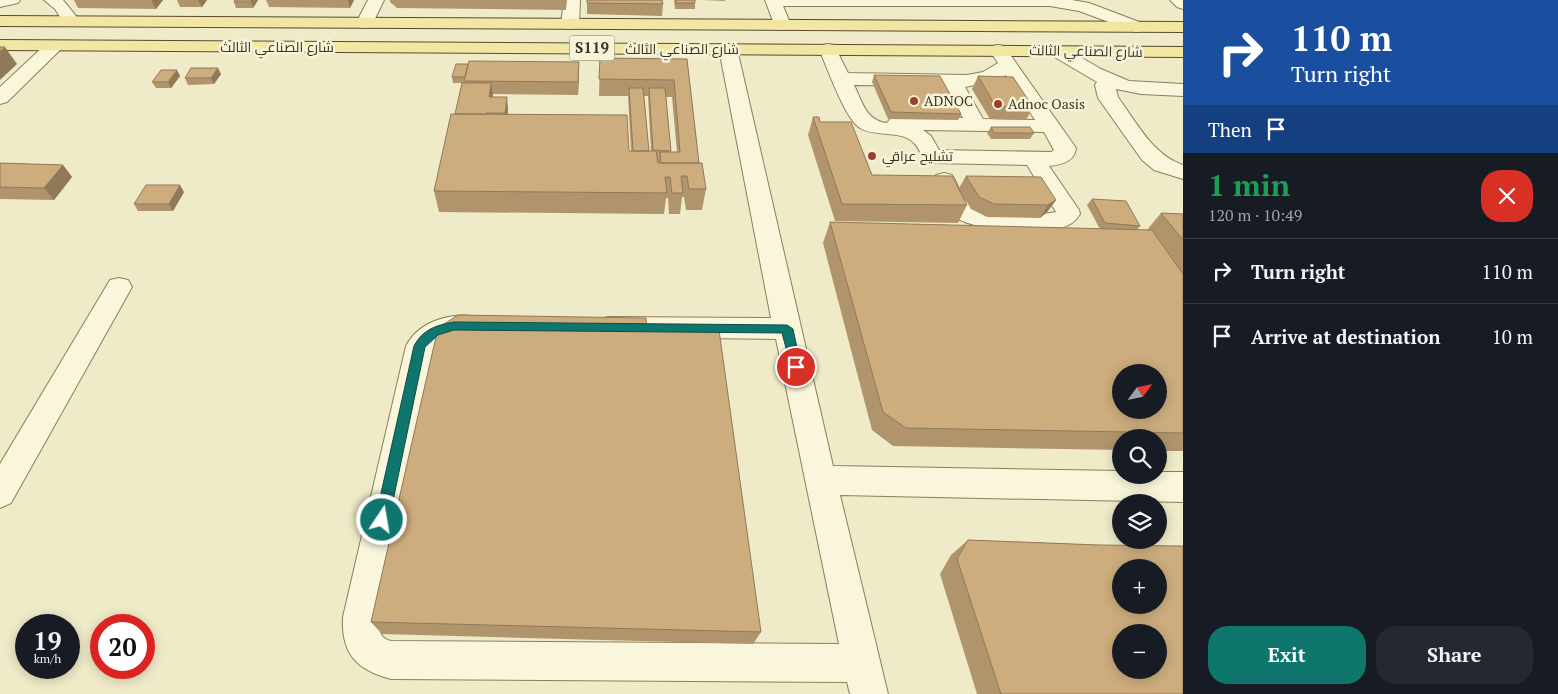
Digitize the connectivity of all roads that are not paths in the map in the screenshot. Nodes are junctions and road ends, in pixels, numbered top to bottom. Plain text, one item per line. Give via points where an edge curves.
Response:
1 (12, 0) edge
2 (56, 0) edge
3 (376, 0) edge
4 (572, 0) edge
5 (773, 0) edge
6 (1178, 0) edge
7 (0, 2) edge
8 (1183, 4) edge
9 (0, 20) edge
10 (71, 21) junction
11 (287, 23) junction
12 (365, 23) junction
13 (570, 24) junction
14 (782, 25) junction
15 (1136, 27) junction
16 (1183, 27) edge
17 (0, 45) edge
18 (54, 46) junction
19 (189, 47) junction
20 (728, 49) junction
21 (828, 49) junction
22 (1057, 52) junction
23 (1183, 52) edge
24 (1003, 57) junction
25 (842, 79) junction
26 (1107, 80) junction
27 (952, 81) junction
28 (1183, 90) edge
29 (0, 98) edge
30 (863, 122) junction
31 (976, 124) junction
32 (1050, 126) junction
33 (932, 156) junction
34 (1034, 159) junction
35 (1183, 172) edge
36 (119, 287) dead end
37 (504, 326) edge
38 (582, 327) edge
39 (787, 329) junction
40 (821, 480) junction
41 (1183, 487) edge
42 (0, 493) edge
43 (862, 663) junction
44 (869, 694) edge

1 - 7 street
2 - 10 street
3 - 12 street
4 - 13 street
5 - 14 street
5 - 15 street via 1050,2 1083,7
6 - 8 street
9 - 10 main road, شارع الصناعي الثالث / S119
10 - 11 main road, شارع الصناعي الثالث / S119
11 - 12 main road, شارع الصناعي الثالث / S119
11 - 19 main road via 270,33 208,34 196,39
12 - 13 main road, شارع الصناعي الثالث / S119
13 - 14 main road, شارع الصناعي الثالث / S119
14 - 15 main road, شارع الصناعي الثالث / S119
15 - 16 main road, شارع الصناعي الثالث / S119
17 - 18 main road, شارع الصناعي الثالث / S119
18 - 19 main road, شارع الصناعي الثالث / S119
18 - 29 street
19 - 20 main road, شارع الصناعي الثالث / S119
20 - 21 main road, شارع الصناعي الثالث / S119
20 - 39 street
21 - 24 main road, شارع الصناعي الثالث / S119
21 - 25 street
22 - 23 main road, شارع الصناعي الثالث / S119
22 - 24 main road, شارع الصناعي الثالث / S119
22 - 26 street
24 - 27 street via 1003,69 988,77
24 - 32 street
25 - 27 street
25 - 30 street
26 - 28 street via 1136,88
26 - 35 street via 1108,98 1150,155 1162,165
27 - 31 street
30 - 31 street
30 - 33 street via 877,129 917,134
31 - 32 street
32 - 34 street via 1065,152 1058,158
33 - 34 street
33 - 34 street via 958,206 966,214 986,220 1061,220 1067,210
36 - 42 street
37 - 43 street via 444,328 425,338 420,346 361,617 361,636 370,651 379,658 391,660
38 - 39 street
39 - 40 street
40 - 41 street
40 - 43 street
43 - 44 street

